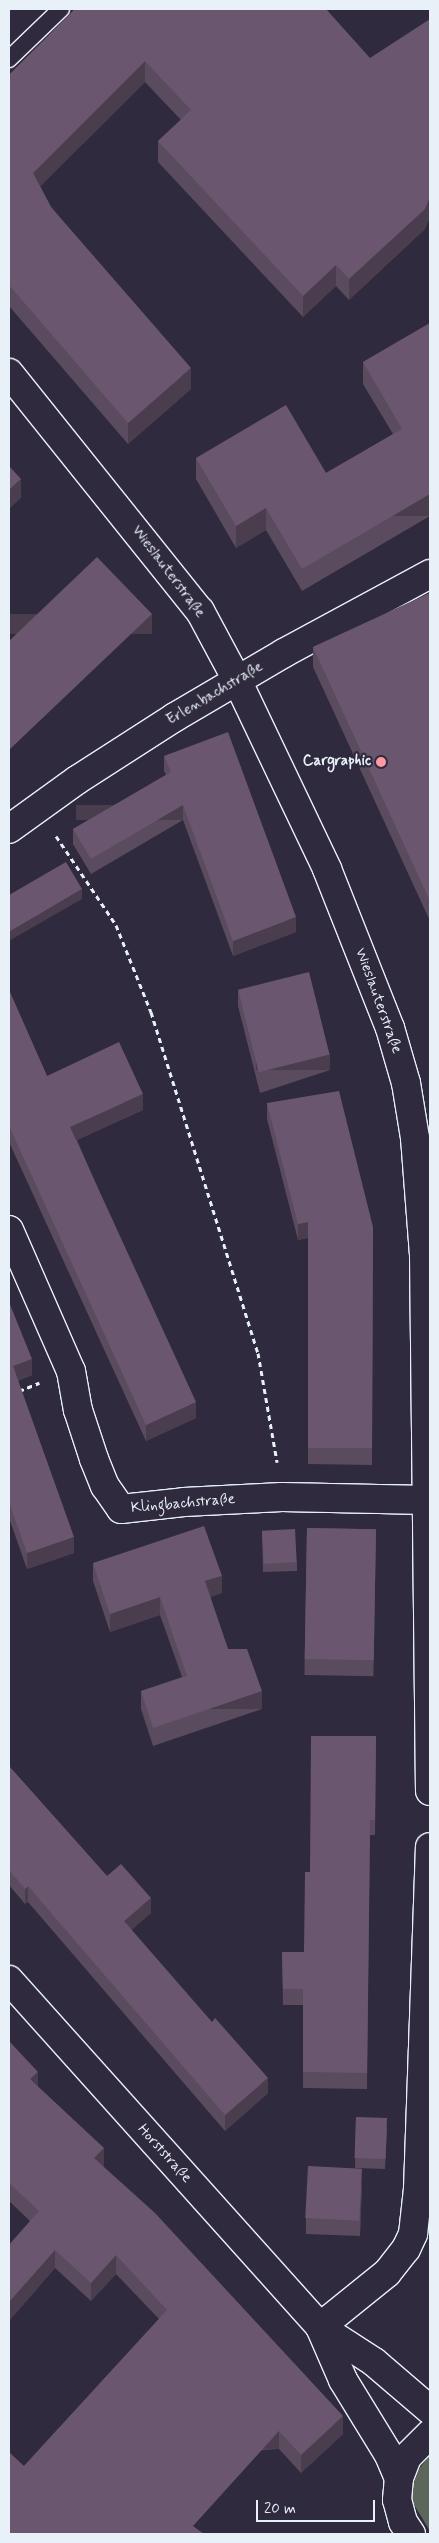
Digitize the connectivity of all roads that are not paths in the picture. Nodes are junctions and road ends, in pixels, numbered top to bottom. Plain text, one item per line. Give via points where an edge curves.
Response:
1 (61, 9) edge
2 (9, 59) edge
3 (12, 383) edge
4 (430, 574) edge
5 (237, 680) junction
6 (9, 829) edge
7 (9, 1230) edge
8 (427, 1500) junction
9 (430, 1791) edge
10 (430, 1847) edge
11 (9, 1980) edge
12 (320, 2327) junction
13 (430, 2410) edge
14 (430, 2434) edge
15 (398, 2478) junction
16 (411, 2534) edge

1 - 2 lane
3 - 5 street, Wieslauterstraße via 195,604
4 - 5 street, Erlenbachstraße
5 - 6 street, Erlenbachstraße via 120,752
5 - 8 street, Wieslauterstraße via 327,869 390,1028 406,1083 415,1138 424,1254
7 - 8 street, Klingbachstraße via 72,1371 78,1410 94,1459 105,1486 121,1509 282,1497
8 - 9 street, Wieslauterstraße
10 - 12 street via 418,2189 413,2234 387,2273
11 - 12 street, Horststraße
12 - 13 street, Horststraße via 374,2362
12 - 15 street, Horststraße via 343,2380 389,2455
14 - 15 street, Horststraße via 406,2457
15 - 16 street, Horststraße via 397,2500 403,2522

